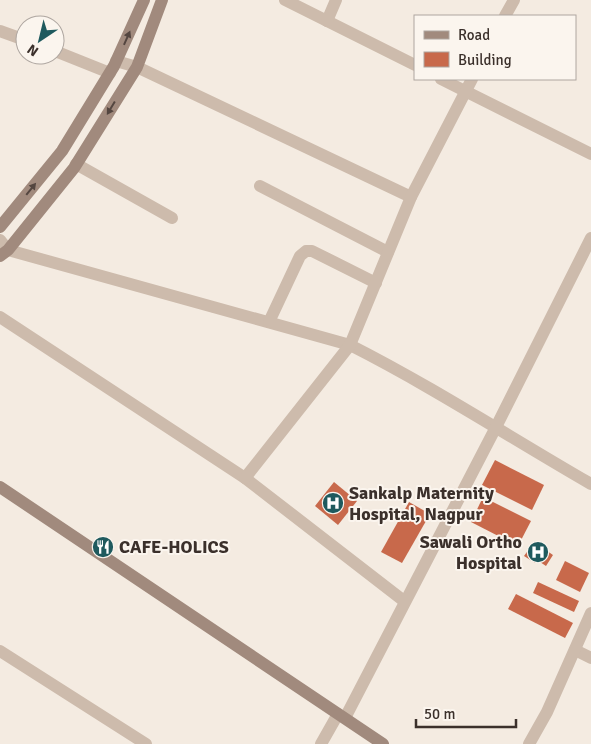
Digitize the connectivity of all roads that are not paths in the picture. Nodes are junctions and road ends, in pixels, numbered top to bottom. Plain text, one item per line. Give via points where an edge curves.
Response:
1 (144, 0) edge
2 (162, 0) edge
3 (285, 0) edge
4 (336, 0) edge
5 (514, 0) edge
6 (506, 15) edge
7 (327, 21) junction
8 (0, 31) edge
9 (15, 36) edge
10 (65, 55) edge
11 (116, 61) junction
12 (414, 65) edge
13 (137, 67) junction
14 (110, 73) junction
15 (443, 80) edge
16 (471, 80) edge
17 (465, 91) junction
18 (591, 154) edge
19 (76, 164) junction
20 (260, 186) dead end
21 (411, 196) junction
22 (172, 218) dead end
23 (0, 227) edge
24 (591, 238) edge
25 (3, 249) edge
26 (388, 252) junction
27 (586, 261) edge
28 (376, 282) junction
29 (0, 317) edge
30 (268, 322) junction
31 (350, 345) junction
32 (495, 429) junction
33 (244, 478) junction
34 (591, 484) edge
35 (0, 487) edge
36 (404, 602) junction
37 (591, 613) edge
38 (575, 650) junction
39 (0, 651) edge
40 (591, 658) edge
41 (341, 716) junction
42 (146, 744) edge
43 (321, 744) edge
44 (383, 744) edge
45 (529, 744) edge

11 -> 1 street
2 - 13 street
3 - 7 street
4 - 7 street
5 - 6 street
7 - 12 street
8 - 9 street
10 - 14 street
11 - 13 street
11 - 14 street
13 -> 19 street
13 - 21 street
23 -> 14 street via 62,151
15 - 17 street
16 - 17 street
17 - 18 street
17 - 21 street
19 - 22 street
19 - 25 street
20 - 26 street
21 - 26 street
24 - 27 street
25 - 30 street
26 - 28 street
27 - 32 street
28 - 30 street via 312,250 306,251 300,256
28 - 31 street
29 - 33 street
30 - 31 street
31 - 32 street via 401,370
31 - 33 street
32 - 34 street
32 - 36 street
33 - 36 street
35 - 41 street
36 - 41 street
37 - 38 street
38 - 40 street
38 - 45 street via 548,712
39 - 42 street
41 - 43 street
41 - 44 street

